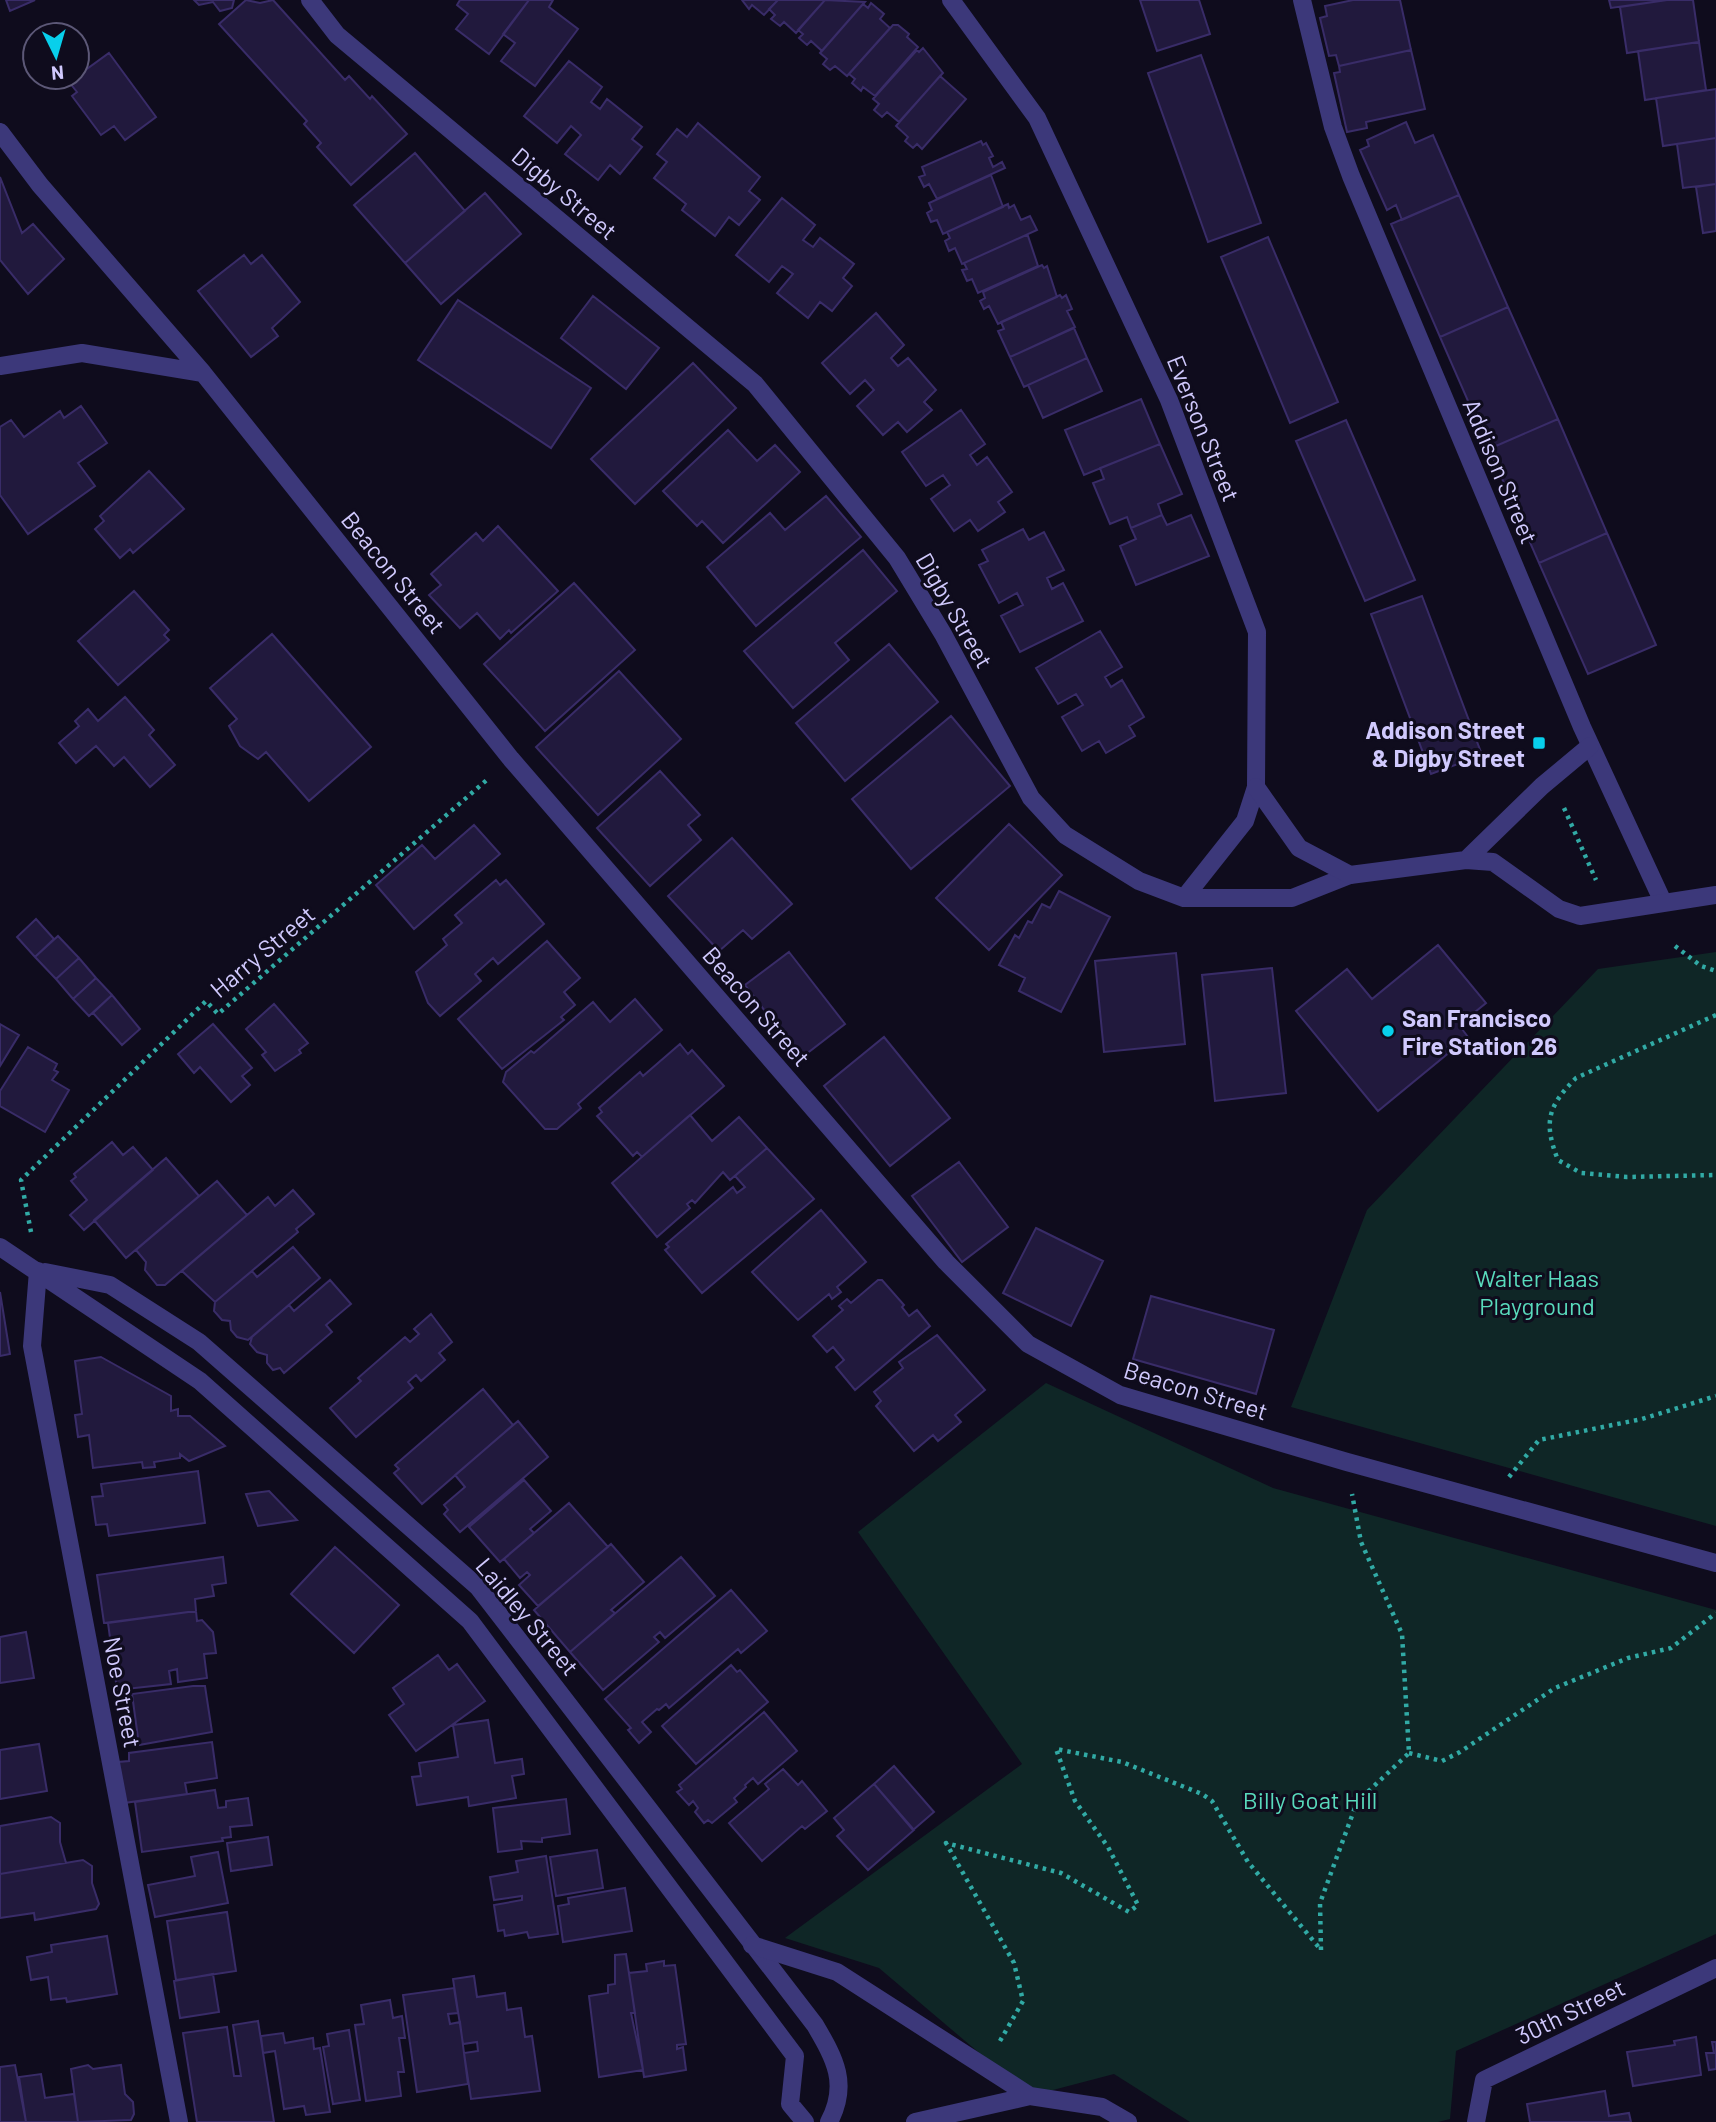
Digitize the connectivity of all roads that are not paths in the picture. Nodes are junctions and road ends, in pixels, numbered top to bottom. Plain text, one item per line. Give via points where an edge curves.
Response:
1 (310, 0) edge
2 (951, 0) edge
3 (1302, 0) edge
4 (0, 132) edge
5 (0, 366) edge
6 (203, 373) junction
7 (1591, 746) junction
8 (1256, 787) junction
9 (1466, 860) junction
10 (1350, 875) junction
11 (1716, 895) edge
12 (1184, 898) junction
13 (1663, 902) junction
14 (0, 1247) edge
15 (38, 1271) junction
16 (1716, 1563) edge
17 (752, 1945) junction
18 (1716, 1968) edge
19 (1030, 2096) junction
20 (179, 2122) edge
21 (805, 2122) edge
22 (829, 2122) edge
23 (915, 2122) edge
24 (1128, 2122) edge
25 (1476, 2122) edge

1 - 12 street, Digby Street via 337,36 755,384 897,558 1031,798 1065,835 1139,881
2 - 8 street, Everson Street via 1037,118 1169,400 1197,472 1257,632
3 - 7 street, Addison Street via 1333,127 1351,176
4 - 6 street, Beacon Street via 40,185
5 - 6 street via 82,353
6 - 16 street, Beacon Street via 511,759 946,1262 1028,1344 1120,1395
7 - 9 street
7 - 13 street, Addison Street
8 - 10 street via 1299,848
8 - 12 street, Everson Street via 1245,821
9 - 10 street, Digby Street
9 - 13 street, Digby Street via 1493,862 1559,909 1580,916
10 - 12 street, Digby Street via 1292,898
11 - 13 street
14 - 15 street, Laidley Street
15 - 17 street, Laidley Street via 110,1284 199,1342 478,1587
15 - 20 street, Noe Street via 32,1346
15 - 21 street, Laidley Street via 200,1381 470,1621 795,2056 790,2104
17 - 19 street via 837,1972
17 - 22 street, Laidley Street via 815,2025 837,2062 839,2103
18 - 25 street, 30th Street via 1484,2080
19 - 23 street
19 - 24 street via 1102,2107

